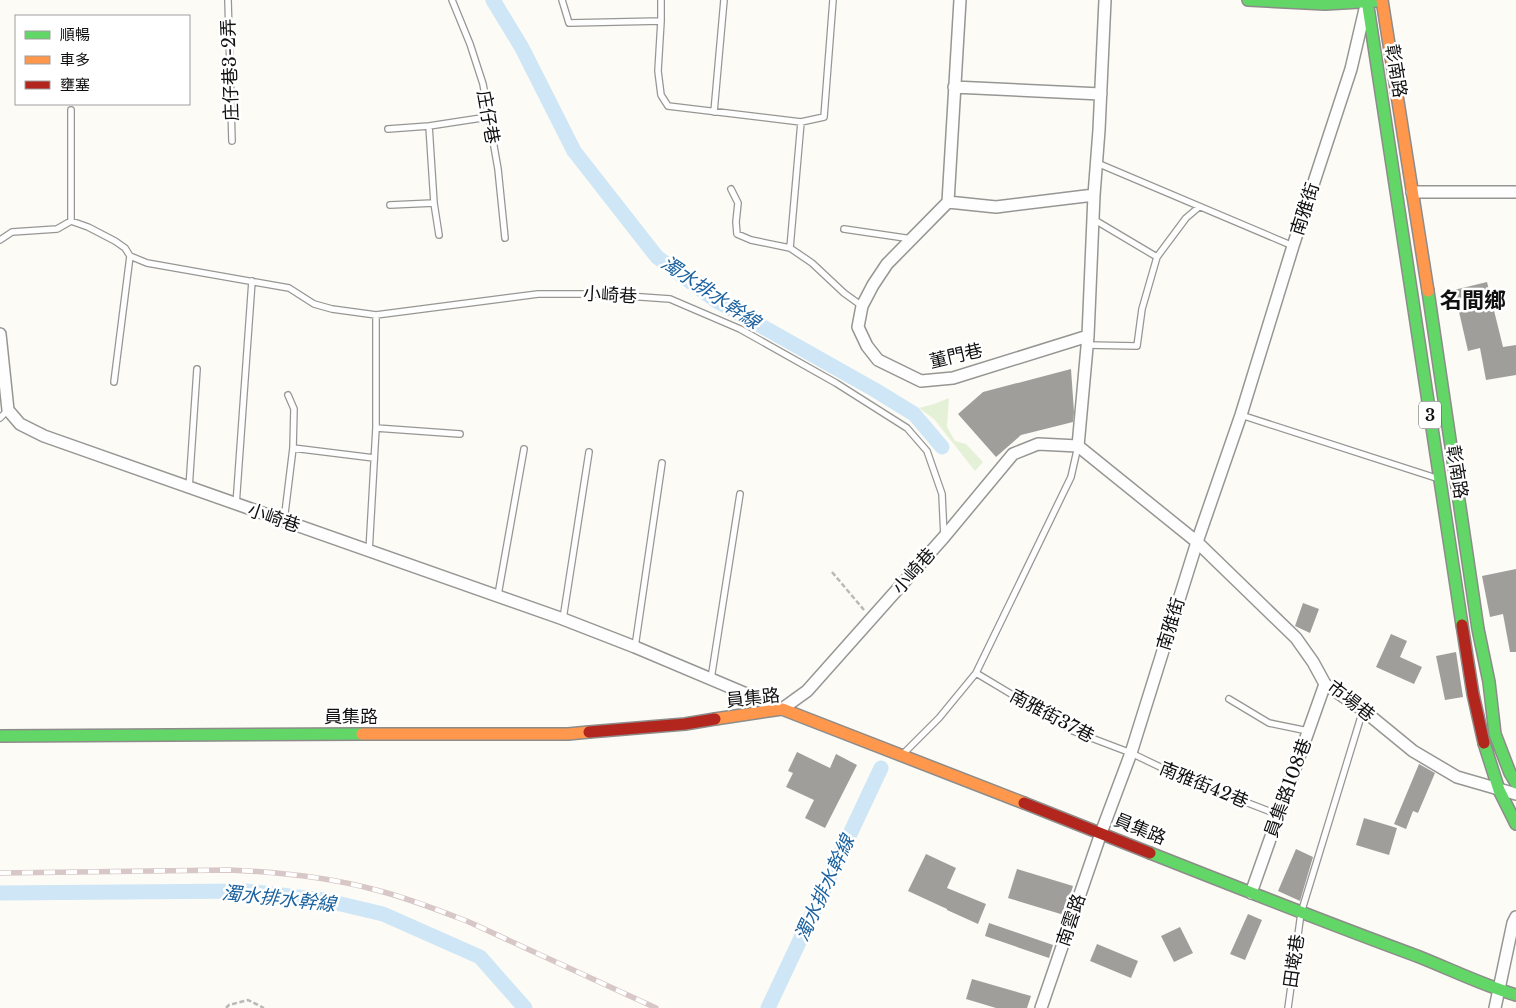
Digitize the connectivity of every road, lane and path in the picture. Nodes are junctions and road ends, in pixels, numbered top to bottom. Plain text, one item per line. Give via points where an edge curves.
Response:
1 (228, 0) edge
2 (452, 0) edge
3 (562, 0) edge
4 (661, 0) edge
5 (724, 0) edge
6 (833, 0) edge
7 (960, 0) edge
8 (1105, 0) edge
9 (1248, 0) edge
10 (1382, 0) edge
11 (1367, 1) edge
12 (661, 21) junction
13 (954, 88) junction
14 (1101, 94) junction
15 (70, 110) dead end
16 (714, 112) junction
17 (488, 117) junction
18 (801, 122) junction
19 (429, 126) junction
20 (388, 129) dead end
21 (232, 140) dead end
22 (1097, 163) junction
23 (731, 189) dead end
24 (1412, 192) junction
25 (1516, 192) edge
26 (1094, 195) junction
27 (948, 202) junction
28 (434, 204) junction
29 (390, 205) dead end
30 (1200, 207) junction
31 (1093, 219) junction
32 (71, 222) junction
33 (844, 229) dead end
34 (439, 235) dead end
35 (505, 238) dead end
36 (912, 239) junction
37 (0, 240) edge
38 (1293, 246) junction
39 (790, 248) junction
40 (130, 256) junction
41 (1157, 257) junction
42 (252, 281) junction
43 (862, 306) junction
44 (376, 315) junction
45 (0, 334) edge
46 (1088, 341) junction
47 (197, 369) dead end
48 (114, 382) dead end
49 (288, 395) dead end
50 (4, 414) edge
51 (1241, 415) junction
52 (376, 428) junction
53 (460, 434) dead end
54 (1078, 446) junction
55 (293, 448) junction
56 (524, 449) dead end
57 (590, 452) dead end
58 (374, 458) junction
59 (662, 463) dead end
60 (1440, 479) junction
61 (1457, 486) junction
62 (190, 488) junction
63 (740, 494) dead end
64 (236, 505) junction
65 (284, 521) junction
66 (944, 537) junction
67 (1197, 542) junction
68 (369, 552) junction
69 (832, 572) dead end
70 (498, 596) junction
71 (562, 619) junction
72 (872, 619) junction
73 (635, 647) junction
74 (976, 673) junction
75 (711, 680) junction
76 (1325, 684) junction
77 (1229, 699) dead end
78 (782, 709) junction
79 (1363, 710) junction
80 (1308, 731) junction
81 (0, 736) edge
82 (1131, 753) junction
83 (902, 755) junction
84 (1516, 784) edge
85 (1500, 790) junction
86 (1516, 794) edge
87 (1279, 815) junction
88 (1516, 824) edge
89 (1101, 833) junction
90 (1251, 893) junction
91 (1301, 913) junction
92 (1516, 917) edge
93 (1498, 990) junction
94 (1516, 996) edge
95 (226, 1008) edge
96 (264, 1008) edge
97 (1042, 1008) edge
98 (1288, 1008) edge
99 (1495, 1008) edge

1 - 21 lane, 庄仔巷3-2弄
2 - 17 lane, 庄仔巷 via 483,84
3 - 12 lane via 568,23
4 - 12 lane
5 - 16 lane
6 - 18 lane via 824,117
7 - 13 street
8 - 14 street
9 - 11 main road via 1325,4
10 - 11 main road
10 - 24 main road, 彰南路 / 3
11 - 38 street, 南雅街 via 1350,69
11 - 60 main road, 彰南路 / 3
12 - 16 lane via 658,71 661,95 668,106
13 - 14 street
13 - 27 street
14 - 22 street
15 - 32 lane
16 - 18 lane
17 - 19 lane
17 - 35 lane, 庄仔巷 via 498,170
18 - 39 lane
19 - 20 lane
19 - 28 lane
22 - 26 street
22 - 30 lane
23 - 39 lane via 738,203 737,234
24 - 25 street
24 - 61 main road, 彰南路 / 3
26 - 27 street via 996,207
26 - 31 street
27 - 36 street, 董門巷
28 - 29 lane
28 - 34 lane
30 - 38 lane
30 - 41 lane via 1186,218
31 - 41 lane
31 - 46 street
32 - 37 lane via 57,229 12,232
32 - 40 lane, 小崎巷 via 115,241
33 - 36 lane
36 - 43 street, 董門巷 via 887,264
38 - 51 street, 南雅街
39 - 43 lane
40 - 42 lane, 小崎巷 via 146,263
40 - 48 lane
41 - 46 lane via 1142,309 1138,346
42 - 44 lane, 小崎巷 via 288,288 314,304
42 - 64 lane
43 - 46 street, 董門巷 via 858,327 866,346 878,360 921,381 953,378
44 - 52 lane
44 - 66 lane, 小崎巷 via 538,294 670,299 740,329 836,383 907,428 927,451 942,494
45 - 50 street, 小崎巷
46 - 54 street
47 - 62 lane
49 - 55 lane via 294,409
50 - 62 street, 小崎巷 via 44,436
51 - 60 lane
51 - 67 street, 南雅街
52 - 53 lane
52 - 58 lane
54 - 66 street via 1038,444 1013,454
54 - 67 street, 市場巷
54 - 74 lane via 1071,477
55 - 58 lane
55 - 65 lane
56 - 70 lane
57 - 71 lane
58 - 68 lane
59 - 73 lane
60 - 61 lane
60 - 85 main road, 彰南路 / 3 via 1473,694
61 - 84 main road, 彰南路 / 3 via 1495,734
62 - 64 street, 小崎巷
63 - 75 lane
64 - 65 street, 小崎巷
65 - 68 street, 小崎巷
66 - 72 street, 小崎巷
67 - 76 street, 市場巷 via 1296,638
67 - 82 street, 南雅街
68 - 70 street, 小崎巷
69 - 72 path
70 - 71 street, 小崎巷
71 - 73 street, 小崎巷
72 - 78 street, 小崎巷 via 807,691
73 - 75 street, 小崎巷
74 - 82 lane, 南雅街37巷 via 1073,731
74 - 83 lane via 939,718
75 - 78 street, 小崎巷
76 - 79 street, 市場巷
76 - 80 street, 員集路108巷
77 - 80 lane via 1269,723
78 - 81 main road, 員集路 via 686,724 568,734
78 - 83 main road, 員集路
79 - 85 street, 市場巷 via 1413,751 1457,776
79 - 91 lane, 田墘巷
80 - 87 street, 員集路108巷
82 - 87 lane, 南雅街42巷 via 1183,778
82 - 89 street, 南雅街
83 - 89 main road, 員集路
85 - 86 street, 市場巷
85 - 88 main road, 彰南路 / 3
87 - 90 street, 員集路108巷
89 - 90 main road, 員集路
89 - 97 street, 南雲路
90 - 91 main road, 員集路
91 - 93 main road, 員集路
91 - 98 lane, 田墘巷
92 - 93 street
93 - 94 main road, 員集路
93 - 99 street
95 - 96 path via 248,1000

